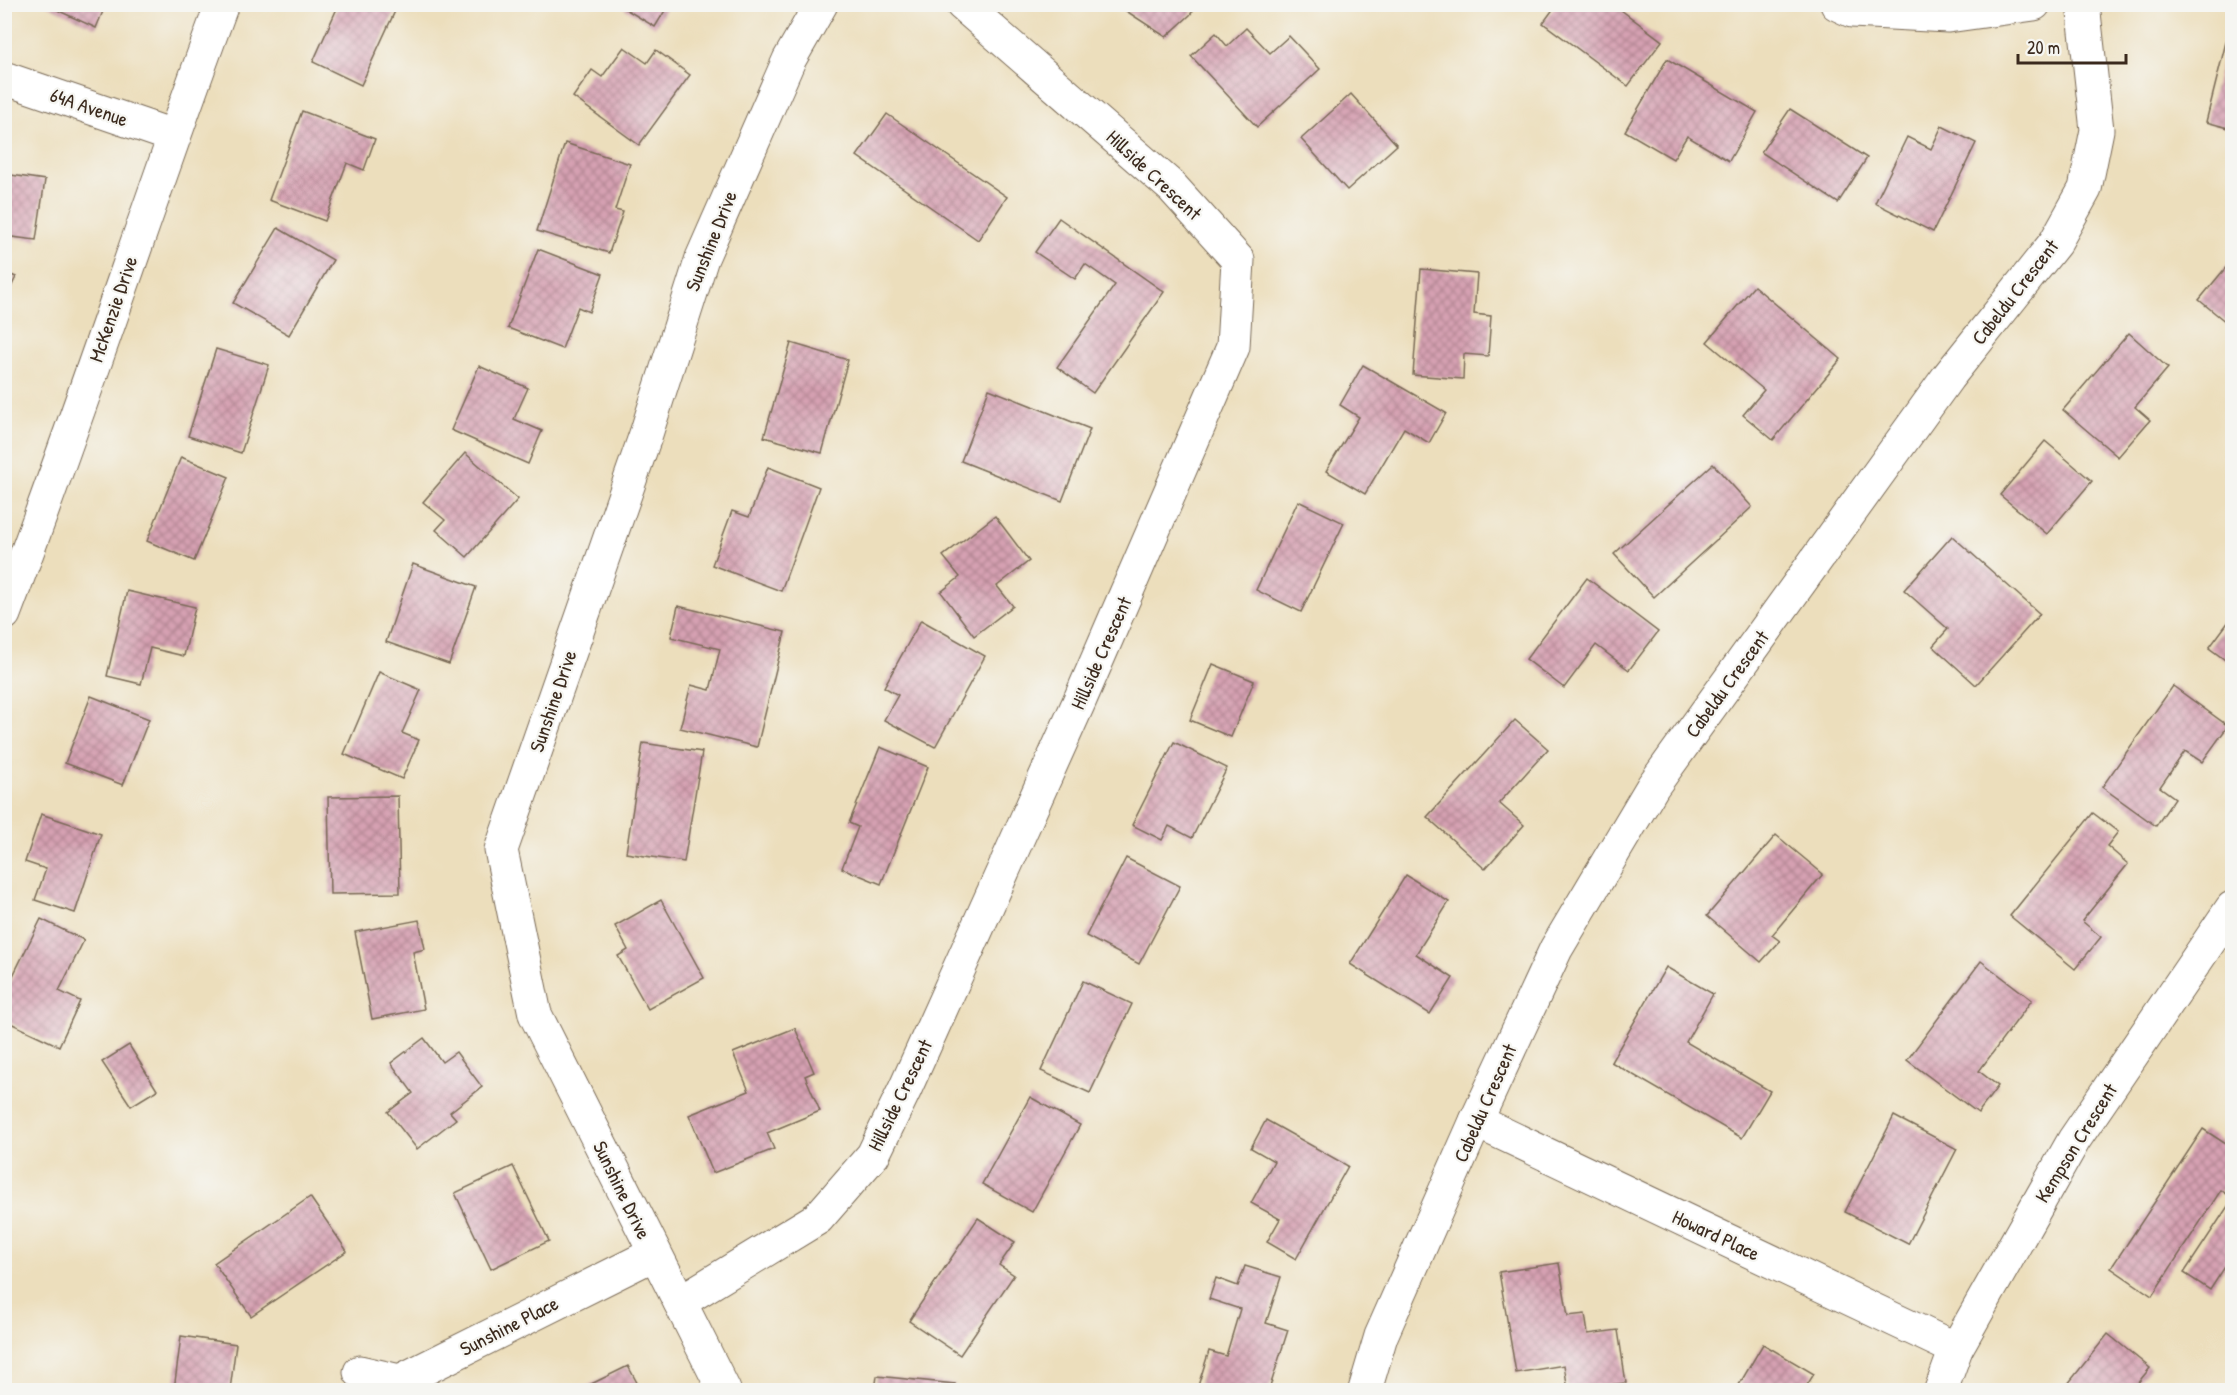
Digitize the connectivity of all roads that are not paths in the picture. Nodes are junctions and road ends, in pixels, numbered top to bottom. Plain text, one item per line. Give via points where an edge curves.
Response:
1 (222, 4) edge
2 (821, 4) edge
3 (962, 4) edge
4 (1837, 4) edge
5 (2034, 4) edge
6 (2083, 4) edge
7 (4, 78) edge
8 (173, 136) junction
9 (4, 614) edge
10 (2232, 908) edge
11 (1476, 1121) junction
12 (654, 1254) junction
13 (680, 1302) junction
14 (1956, 1348) junction
15 (360, 1372) dead end
16 (724, 1390) edge
17 (1365, 1390) edge
18 (1941, 1390) edge

1 - 8 street, McKenzie Drive
2 - 12 street, Sunshine Drive via 789,60 702,258 646,434 501,850 535,1014
3 - 13 street, Hillside Crescent via 1172,187 1238,260 1233,347 1079,702 873,1155 818,1218
4 - 5 street via 1852,11 1948,16
6 - 11 street, Cabeldu Crescent via 2097,130 2085,189 2055,243 1948,377 1653,786 1556,949
7 - 8 street, 64A Avenue
8 - 9 street, McKenzie Drive
10 - 14 street, Kempson Crescent via 2074,1140
11 - 14 street, Howard Place
11 - 17 street, Cabeldu Crescent via 1382,1336
12 - 13 street, Sunshine Drive
12 - 15 street, Sunshine Place via 400,1381
13 - 16 street, Sunshine Drive
14 - 18 street, Kempson Crescent

